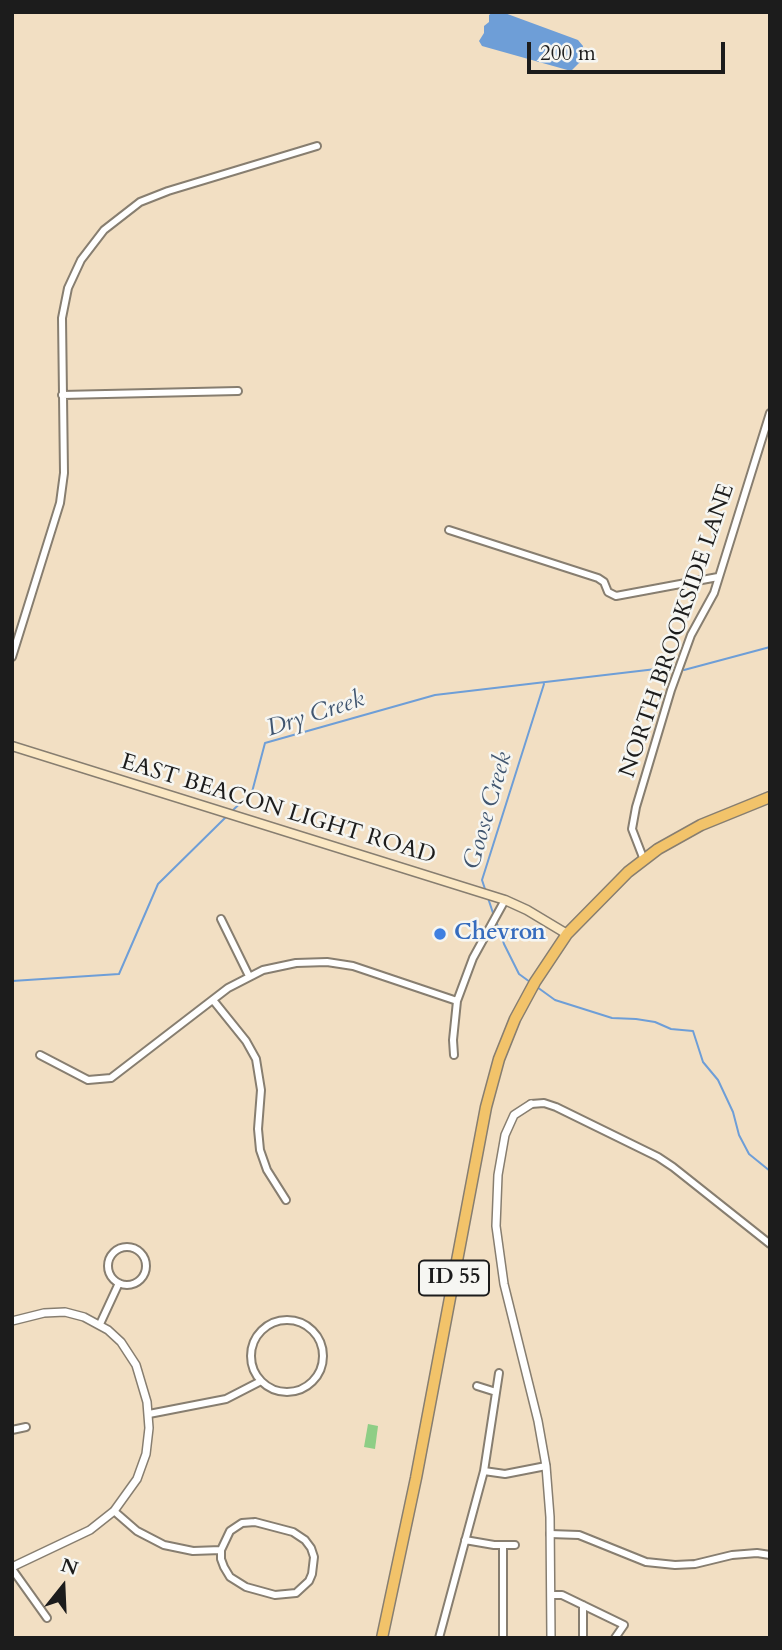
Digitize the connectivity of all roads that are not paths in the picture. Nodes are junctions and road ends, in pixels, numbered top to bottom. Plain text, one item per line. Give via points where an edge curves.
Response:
1 (317, 146) dead end
2 (238, 391) dead end
3 (62, 395) junction
4 (770, 413) edge
5 (449, 530) dead end
6 (718, 577) junction
7 (12, 657) edge
8 (12, 746) edge
9 (770, 797) edge
10 (644, 860) junction
11 (505, 900) junction
12 (221, 919) dead end
13 (567, 934) junction
14 (249, 976) junction
15 (214, 1000) junction
16 (457, 1001) junction
17 (40, 1055) dead end
18 (454, 1055) dead end
19 (531, 1104) joint
20 (286, 1200) dead end
21 (770, 1244) edge
22 (119, 1283) junction
23 (12, 1321) edge
24 (100, 1325) junction
25 (499, 1373) dead end
26 (261, 1381) junction
27 (477, 1386) dead end
28 (496, 1392) junction
29 (149, 1414) junction
30 (26, 1427) dead end
31 (12, 1430) edge
32 (546, 1466) junction
33 (484, 1471) junction
34 (114, 1511) junction
35 (550, 1534) junction
36 (466, 1540) junction
37 (515, 1545) dead end
38 (503, 1546) junction
39 (221, 1550) junction
40 (770, 1555) edge
41 (12, 1568) edge
42 (551, 1595) junction
43 (583, 1605) junction
44 (47, 1618) dead end
45 (382, 1638) edge
46 (439, 1638) edge
47 (503, 1638) edge
48 (551, 1638) edge
49 (583, 1638) edge
50 (615, 1638) edge

1 - 3 street via 154,196 127,210 104,230 81,260 64,303
2 - 3 street
3 - 7 street via 60,503
4 - 6 street, NORTH BROOKSIDE LANE
5 - 6 street via 598,578 616,596
6 - 10 street, NORTH BROOKSIDE LANE via 671,690 636,807 632,829
8 - 11 main road, EAST BEACON LIGHT ROAD
9 - 10 highway, ID 55 via 701,825
10 - 13 highway, ID 55
11 - 13 main road, EAST BEACON LIGHT ROAD
11 - 16 street via 473,958
12 - 14 street
13 - 45 highway, ID 55 via 524,1000 491,1085
14 - 15 street
14 - 16 street via 296,962 337,963
15 - 17 street via 104,1080 88,1080
15 - 20 street via 256,1059 261,1090 260,1150
16 - 18 street
19 - 21 street via 556,1107 658,1157
19 - 32 street via 514,1115 505,1135 496,1226 504,1284
22 - 22 street via 109,1272 110,1256 125,1246 134,1247 147,1263 145,1275 140,1281
22 - 24 street
23 - 24 street via 54,1312 75,1314
24 - 29 street via 132,1357
25 - 28 street
26 - 26 street via 254,1373 250,1352 258,1333 276,1321 297,1321 315,1333 323,1353 311,1383 291,1392
26 - 29 street via 226,1399
27 - 28 street
28 - 33 street
29 - 34 street via 148,1441 137,1479
30 - 31 street
32 - 33 street via 505,1474
32 - 35 street
33 - 36 street
34 - 39 street via 136,1531 163,1545
34 - 41 street via 90,1530
35 - 40 street via 579,1535 646,1562 675,1565 732,1555
35 - 42 street
36 - 38 street
36 - 46 street
37 - 38 street
38 - 47 street
39 - 39 street via 230,1531 242,1523 264,1523 305,1540 314,1566 302,1588 275,1595 230,1577
41 - 44 street
42 - 43 street
42 - 48 street
43 - 49 street
43 - 50 street via 624,1625

